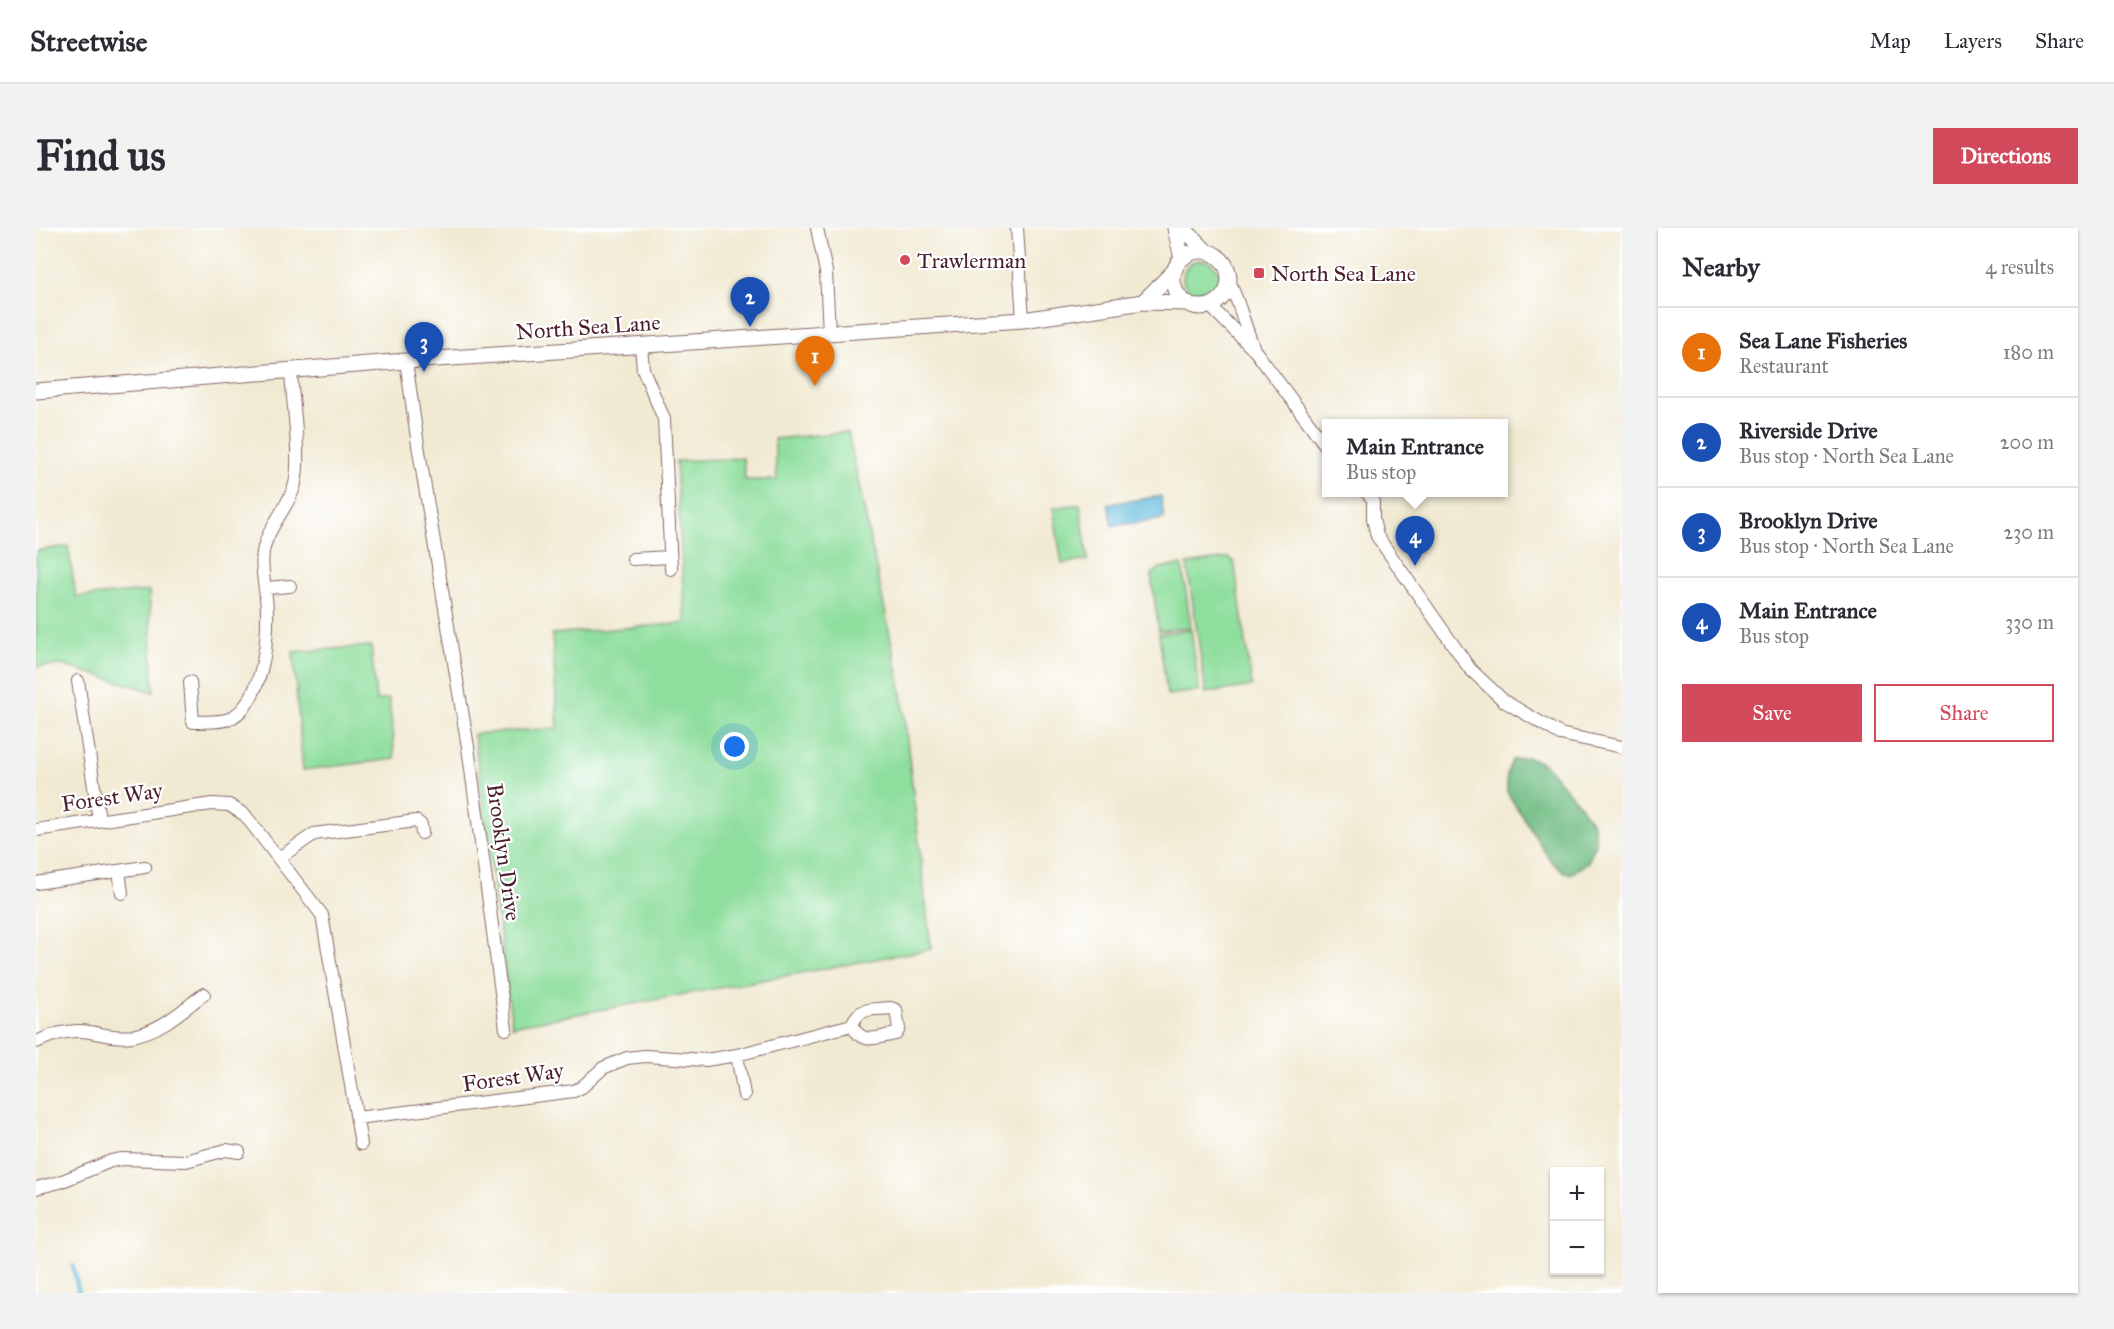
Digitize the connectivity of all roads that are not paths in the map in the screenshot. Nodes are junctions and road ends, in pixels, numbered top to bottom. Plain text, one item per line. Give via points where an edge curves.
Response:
1 (817, 228) edge
2 (1017, 228) edge
3 (1175, 228) edge
4 (1183, 228) edge
5 (1207, 252) junction
6 (1178, 265) junction
7 (1229, 281) junction
8 (1143, 302) junction
9 (1188, 303) junction
10 (1209, 305) junction
11 (1023, 320) junction
12 (830, 333) junction
13 (641, 346) junction
14 (1256, 352) junction
15 (406, 361) junction
16 (291, 372) junction
17 (36, 391) edge
18 (1322, 442) edge
19 (1371, 497) edge
20 (633, 559) dead end
21 (290, 586) dead end
22 (266, 588) junction
23 (78, 681) dead end
24 (190, 682) dead end
25 (1622, 747) edge
26 (99, 820) junction
27 (36, 830) edge
28 (422, 833) dead end
29 (279, 858) junction
30 (146, 867) dead end
31 (119, 871) junction
32 (36, 883) edge
33 (122, 893) dead end
34 (204, 994) dead end
35 (852, 1025) dead end
36 (506, 1029) dead end
37 (36, 1042) edge
38 (737, 1055) junction
39 (744, 1095) dead end
40 (357, 1118) junction
41 (361, 1144) dead end
42 (239, 1152) dead end
43 (36, 1188) edge

1 - 12 street via 826,272
2 - 11 street
3 - 6 street
4 - 5 street
5 - 6 street via 1194,252
5 - 7 street via 1220,258
6 - 8 street
6 - 9 street via 1173,280 1175,289
7 - 10 street via 1222,297
7 - 14 street
8 - 9 street, North Sea Lane
8 - 11 street, North Sea Lane
9 - 10 street
10 - 14 street
11 - 12 street, North Sea Lane
12 - 13 street, North Sea Lane
13 - 15 street, North Sea Lane
13 - 20 street via 643,369 664,419 670,563
14 - 18 street
15 - 16 street, North Sea Lane
15 - 36 street, Brooklyn Drive via 468,747
16 - 17 street, North Sea Lane
16 - 22 street via 298,472 263,553
19 - 25 street via 1377,536 1470,669 1504,701 1560,734
21 - 22 street
22 - 24 street via 264,659 250,700 228,719 193,722
23 - 26 street
26 - 27 street, Forest Way
26 - 29 street, Forest Way via 229,805 245,815
28 - 29 street via 416,821 314,834
29 - 40 street, Forest Way via 322,915
30 - 31 street
31 - 32 street
31 - 33 street
34 - 37 street via 160,1027 133,1036 63,1032
35 - 38 street, Forest Way
38 - 39 street
38 - 40 street, Forest Way via 706,1060 627,1058 603,1068 574,1091
40 - 41 street, Forest Way
42 - 43 street via 226,1150 186,1161 111,1161

